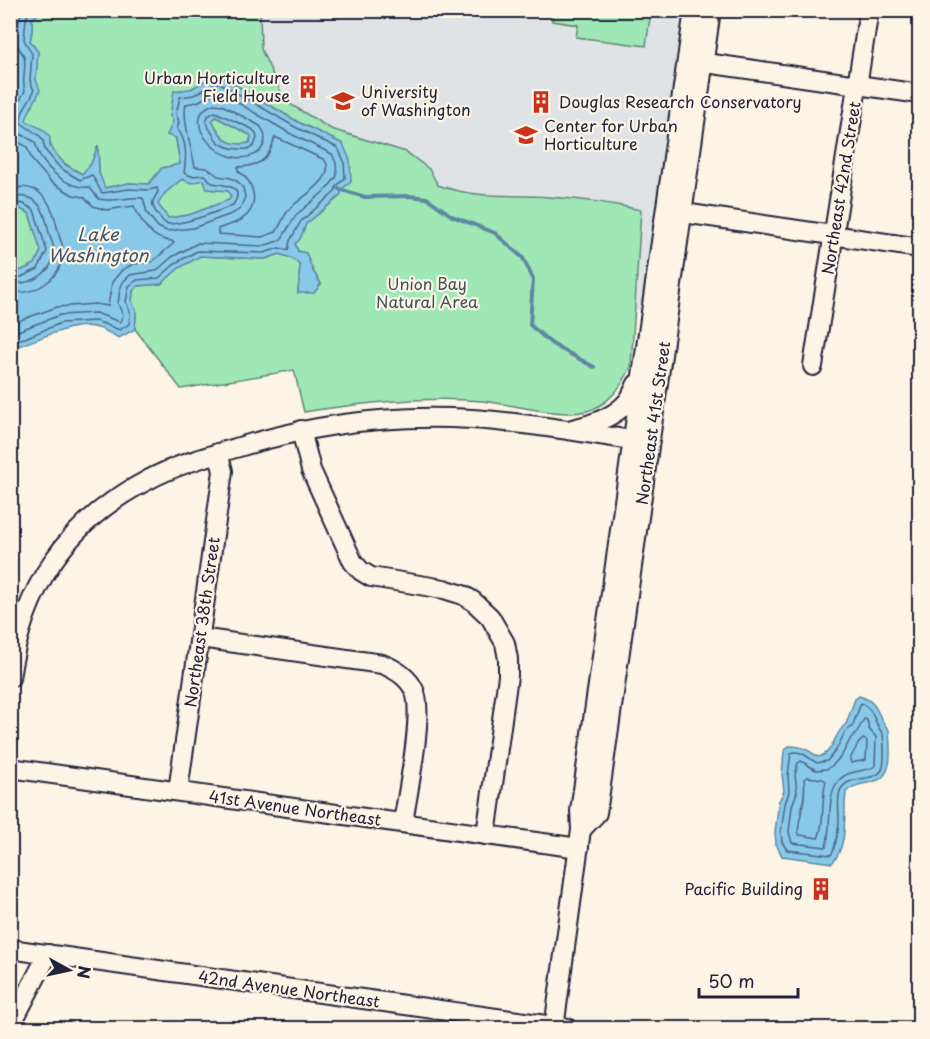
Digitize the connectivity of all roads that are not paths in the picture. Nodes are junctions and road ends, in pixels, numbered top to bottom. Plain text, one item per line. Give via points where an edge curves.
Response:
1 (694, 10) edge
2 (711, 10) edge
3 (869, 10) edge
4 (695, 61) junction
5 (857, 85) junction
6 (920, 94) edge
7 (674, 211) junction
8 (833, 235) junction
9 (920, 248) edge
10 (813, 366) dead end
11 (640, 379) junction
12 (301, 430) junction
13 (564, 431) junction
14 (631, 440) junction
15 (651, 443) junction
16 (218, 453) junction
17 (200, 638) junction
18 (10, 678) edge
19 (10, 768) edge
20 (178, 791) junction
21 (403, 824) junction
22 (486, 835) junction
23 (580, 839) junction
24 (10, 950) edge
25 (48, 954) junction
26 (10, 1027) edge
27 (558, 1028) edge

1 - 4 street, Northeast 41st Street
2 - 4 street, Northeast 41st Street
3 - 5 street, Northeast 42nd Street
4 - 5 street
4 - 7 street, Northeast 41st Street
5 - 6 street
5 - 8 street, Northeast 42nd Street
7 - 8 street
7 - 11 street, Northeast 41st Street
7 - 15 street, Northeast 41st Street
8 - 9 street
8 - 10 street, Northeast 42nd Street
11 - 13 street via 628,401 617,410 586,426
11 - 14 street, Northeast 41st Street
12 - 13 street via 420,418 480,420
12 - 16 street
12 - 22 street via 311,470 349,554 361,571 383,580 463,595 490,617 505,643 508,676
13 - 14 street
14 - 15 street
14 - 23 street, Northeast 41st Street via 580,811
15 - 23 street, Northeast 41st Street via 597,813
16 - 17 street, Northeast 38th Street via 223,471
16 - 18 street via 146,480 115,499 75,534 57,554 33,593 17,638
17 - 20 street, Northeast 38th Street
17 - 21 street via 382,664 409,681 419,712
19 - 20 street, 41st Avenue Northeast
20 - 21 street, 41st Avenue Northeast
21 - 22 street, 41st Avenue Northeast
22 - 23 street, 41st Avenue Northeast
23 - 27 street, Northeast 41st Street
24 - 25 street, 42nd Avenue Northeast
25 - 26 street
25 - 27 street, 42nd Avenue Northeast

